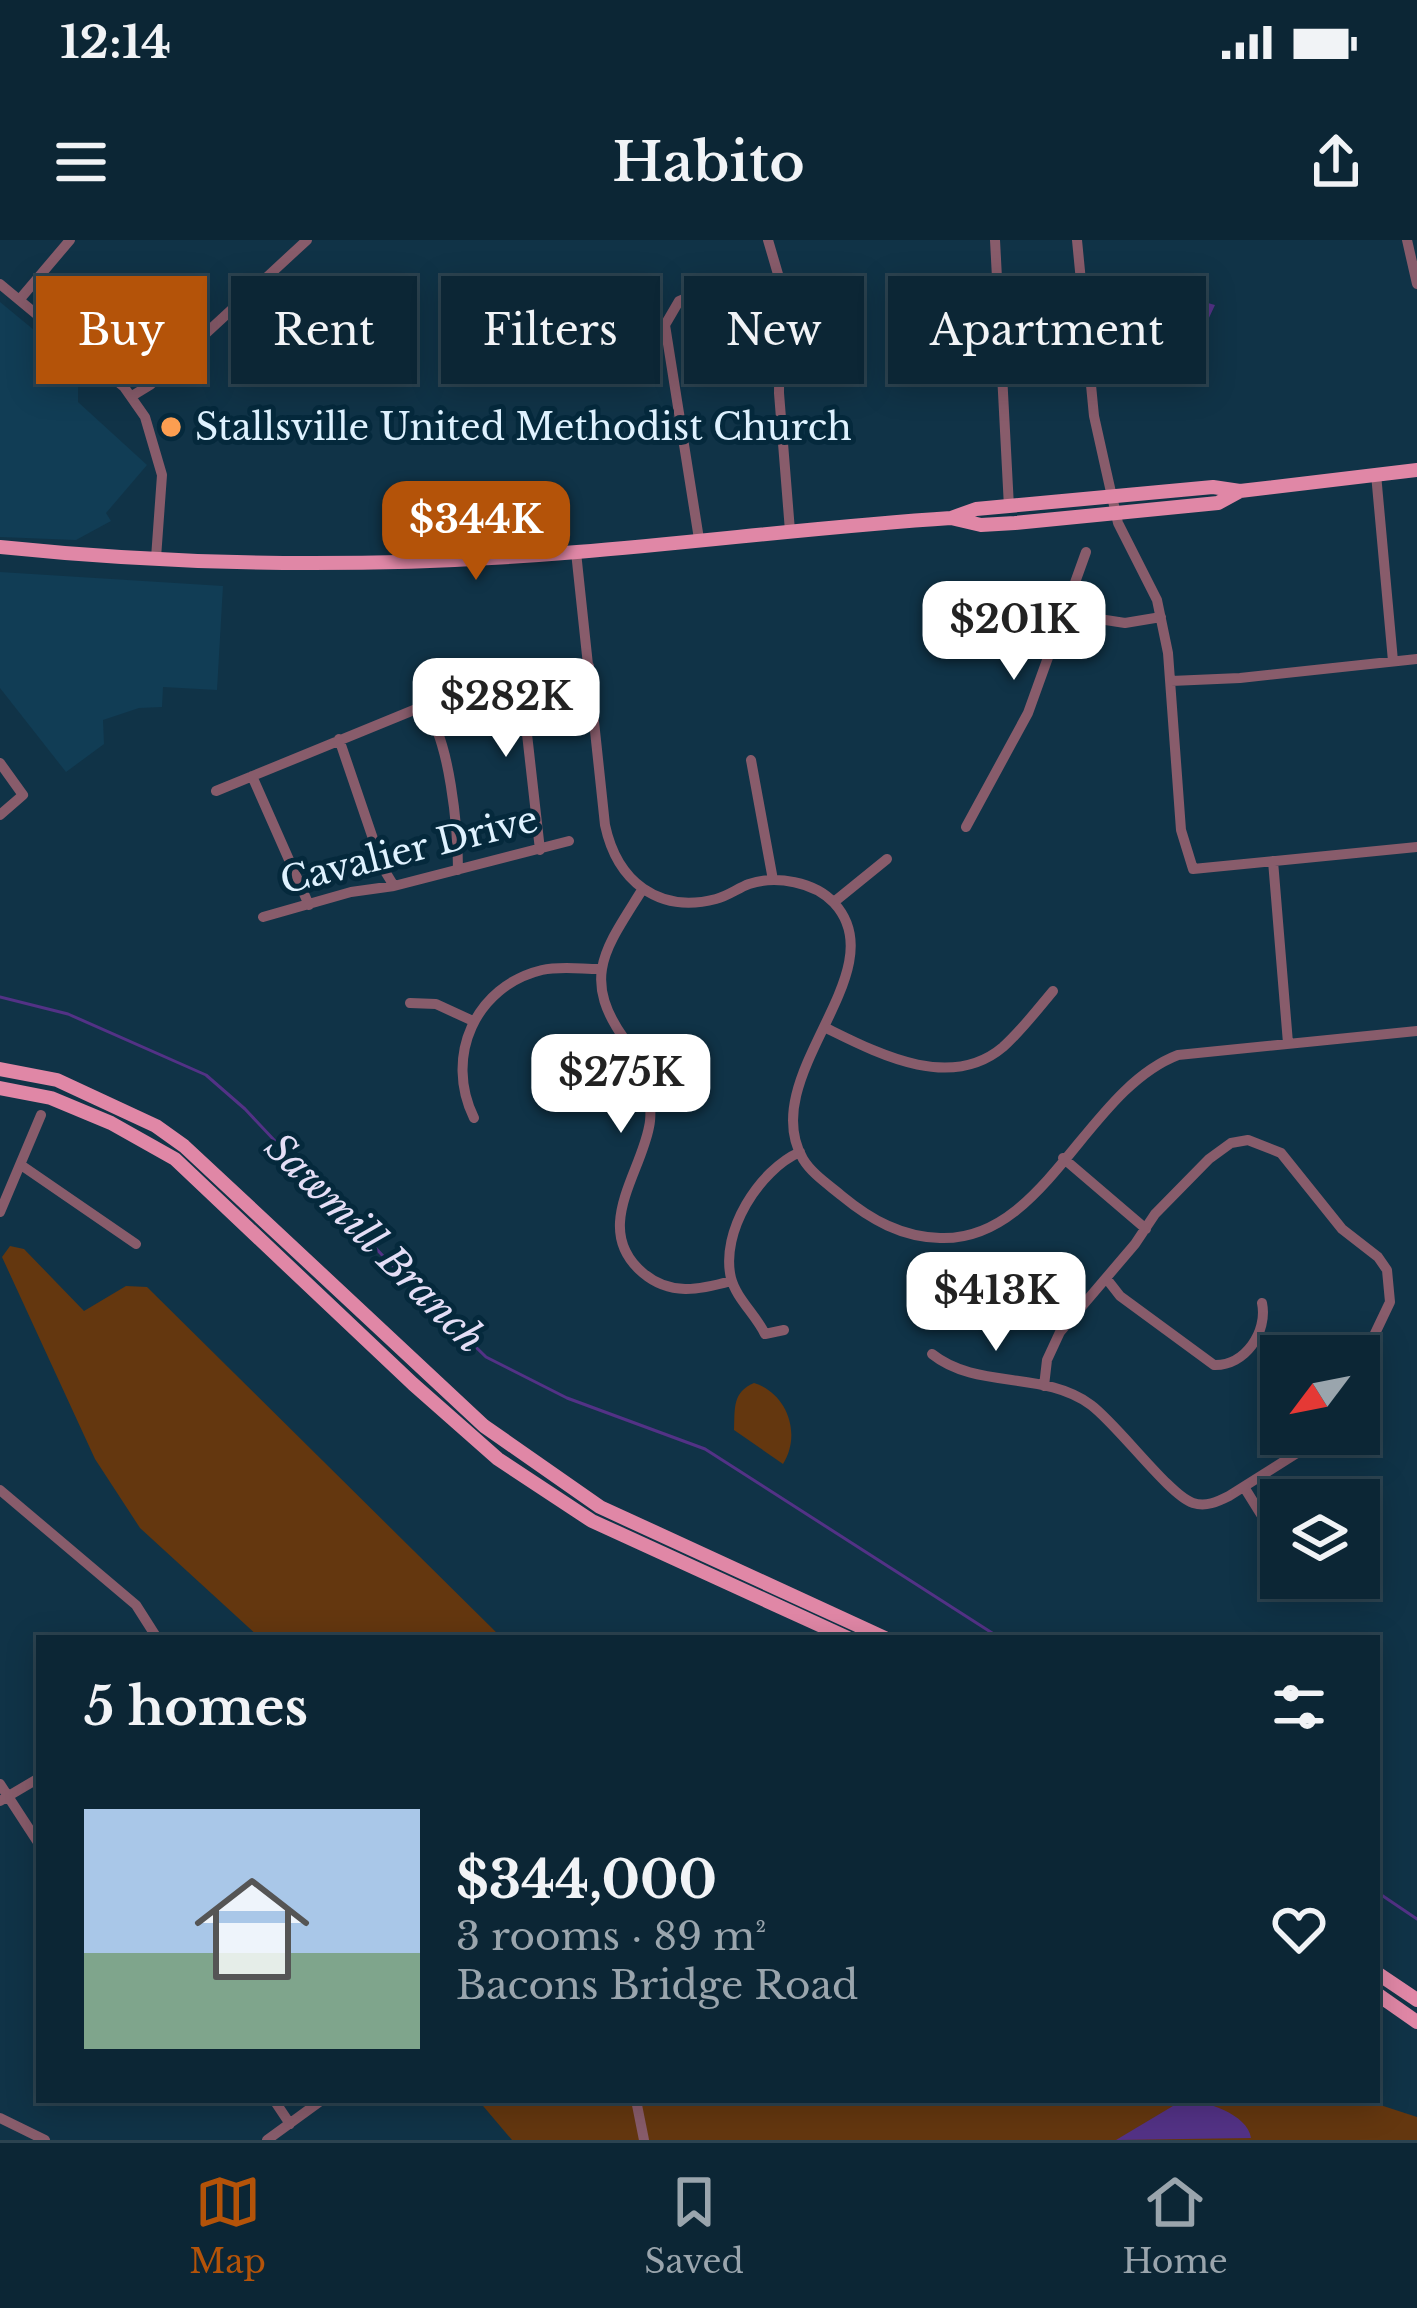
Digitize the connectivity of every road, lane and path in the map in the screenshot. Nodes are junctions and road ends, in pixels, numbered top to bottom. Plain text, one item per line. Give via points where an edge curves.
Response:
1 (70, 240) edge
2 (307, 240) edge
3 (768, 240) edge
4 (995, 240) edge
5 (1077, 240) edge
6 (1407, 240) edge
7 (779, 276) edge
8 (0, 284) edge
9 (1417, 284) edge
10 (20, 299) junction
11 (684, 299) edge
12 (779, 384) edge
13 (132, 396) junction
14 (1417, 470) edge
15 (1376, 474) junction
16 (1240, 491) junction
17 (1112, 497) junction
18 (1010, 507) junction
19 (1116, 514) junction
20 (951, 518) junction
21 (790, 531) junction
22 (699, 539) junction
23 (0, 548) edge
24 (576, 552) junction
25 (1086, 552) dead end
26 (156, 558) junction
27 (1067, 614) junction
28 (1161, 617) junction
29 (1417, 658) edge
30 (1393, 661) junction
31 (589, 666) junction
32 (528, 671) junction
33 (1171, 681) junction
34 (424, 708) junction
35 (339, 739) junction
36 (751, 760) dead end
37 (0, 764) edge
38 (252, 776) junction
39 (216, 791) dead end
40 (0, 815) edge
41 (965, 827) dead end
42 (569, 841) dead end
43 (1417, 848) edge
44 (539, 850) junction
45 (887, 859) dead end
46 (1273, 861) junction
47 (458, 870) junction
48 (773, 880) junction
49 (394, 886) junction
50 (642, 890) junction
51 (834, 902) junction
52 (309, 905) junction
53 (263, 917) dead end
54 (599, 969) junction
55 (1053, 992) dead end
56 (410, 1003) dead end
57 (473, 1021) junction
58 (826, 1028) junction
59 (1417, 1031) edge
60 (1288, 1043) junction
61 (0, 1069) edge
62 (0, 1088) edge
63 (40, 1115) dead end
64 (474, 1118) dead end
65 (179, 1152) junction
66 (800, 1152) junction
67 (1064, 1158) junction
68 (21, 1165) junction
69 (0, 1212) edge
70 (1146, 1229) junction
71 (136, 1244) dead end
72 (1404, 1275) dead end
73 (1106, 1278) junction
74 (1390, 1278) junction
75 (731, 1281) junction
76 (1262, 1303) dead end
77 (784, 1330) dead end
78 (1374, 1335) edge
79 (932, 1354) dead end
80 (1044, 1385) junction
81 (1294, 1455) edge
82 (1244, 1487) junction
83 (0, 1490) edge
84 (1260, 1513) edge
85 (156, 1635) edge
86 (841, 1635) edge
87 (878, 1635) edge
88 (36, 1780) edge
89 (0, 1784) edge
90 (4, 1799) edge
91 (36, 1840) edge
92 (1380, 1975) edge
93 (1380, 1996) edge
94 (1417, 2000) edge
95 (1417, 2021) edge
96 (276, 2103) edge
97 (318, 2103) edge
98 (637, 2103) edge
99 (0, 2118) edge
100 (290, 2124) junction
101 (45, 2140) edge
102 (267, 2140) edge
103 (644, 2140) edge

1 - 10 street
2 - 13 street
3 - 7 street
4 - 18 street
5 - 17 street via 1094,416
6 - 9 street
8 - 10 street
10 - 13 street
11 - 22 street via 665,325
12 - 21 street
13 - 26 street via 162,475
14 - 15 main road
15 - 16 main road
15 - 30 street
16 - 17 main road
16 - 19 main road via 1218,503
17 - 18 main road
17 - 19 street
18 - 20 main road
19 - 20 main road via 981,525
19 - 28 street
20 - 21 main road
21 - 22 main road
22 - 24 main road
23 - 26 main road
24 - 26 main road via 368,563
24 - 31 street
25 - 27 street
27 - 28 street via 1125,623
27 - 41 street via 1028,713
28 - 33 street
29 - 30 street
30 - 33 street
31 - 32 street
31 - 50 street via 610,850
32 - 34 street
32 - 44 street
33 - 46 street via 1181,830 1193,869
34 - 35 street
34 - 47 street via 442,746
35 - 38 street
35 - 49 street
36 - 48 street
37 - 40 street via 23,795
38 - 39 street
38 - 52 street
42 - 44 street, Cavalier Drive
43 - 46 street
44 - 47 street, Cavalier Drive
45 - 51 street
46 - 60 street
47 - 49 street, Cavalier Drive
48 - 50 street via 695,903
48 - 51 street
49 - 52 street, Cavalier Drive
50 - 54 street
51 - 58 street via 846,922 850,962
52 - 53 street, Cavalier Drive
54 - 57 street via 527,974
54 - 75 street via 608,1017 650,1083 650,1125 618,1220 624,1246 660,1284 681,1290
55 - 58 street via 1002,1048 954,1066 904,1062
56 - 57 street via 436,1004
57 - 64 street via 461,1077
58 - 66 street via 797,1086
59 - 60 street
60 - 67 street via 1188,1052 1158,1064
61 - 65 main road via 57,1080 156,1126
62 - 65 main road via 51,1098
63 - 68 street
65 - 86 main road via 499,1459 592,1521
65 - 87 main road via 484,1426 600,1507
66 - 67 street via 871,1218 935,1238 1002,1221
66 - 75 street via 753,1190 733,1240
67 - 70 street
68 - 69 street
68 - 71 street
70 - 73 street
70 - 74 street via 1209,1159 1231,1143 1258,1141 1288,1160
72 - 74 street
73 - 76 street via 1214,1365 1247,1353
73 - 80 street via 1052,1346
74 - 78 street via 1390,1302
75 - 77 street via 766,1334
79 - 80 street via 962,1373
80 - 82 street via 1100,1412 1188,1501 1213,1504
81 - 82 street
82 - 84 street
83 - 85 street via 136,1605
88 - 90 street
89 - 90 street
90 - 91 street
92 - 94 main road
93 - 95 main road
96 - 100 street
97 - 100 street
98 - 103 street
99 - 101 street
100 - 102 street

